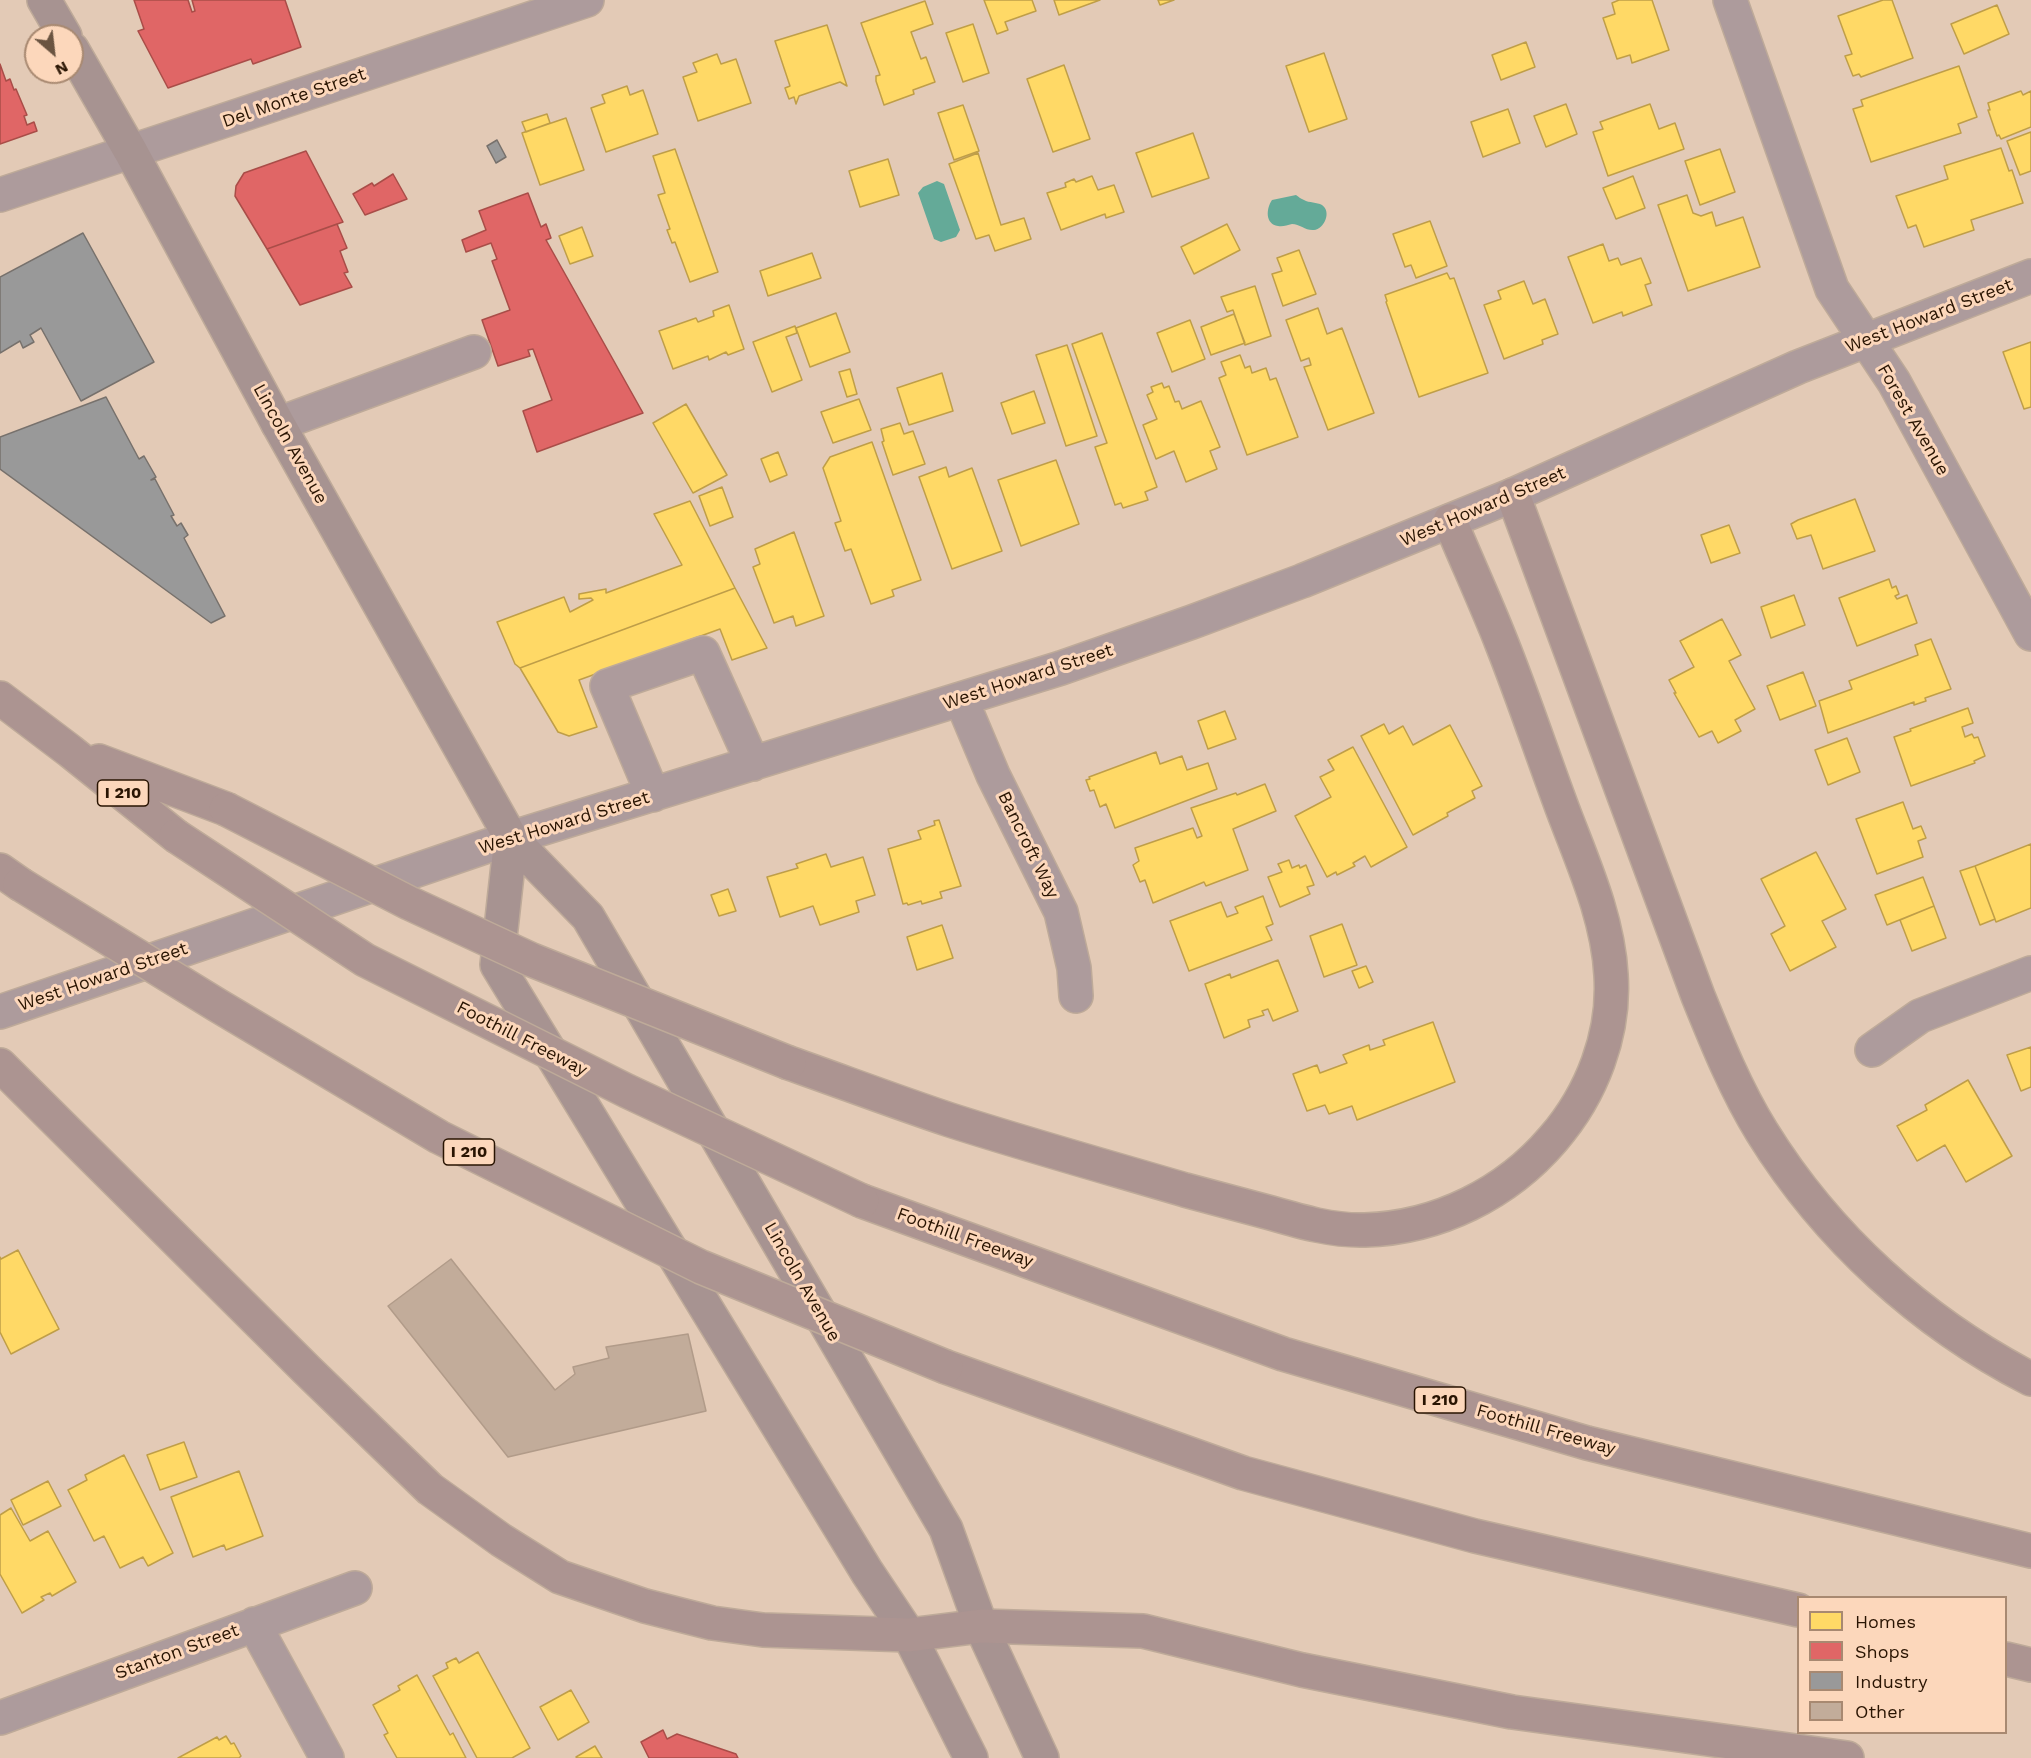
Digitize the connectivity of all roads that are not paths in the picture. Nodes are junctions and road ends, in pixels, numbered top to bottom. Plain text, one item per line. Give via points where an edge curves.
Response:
1 (44, 0) edge
2 (587, 0) edge
3 (1730, 0) edge
4 (58, 24) edge
5 (84, 70) edge
6 (131, 152) junction
7 (0, 195) edge
8 (2031, 276) edge
9 (1866, 340) junction
10 (474, 352) dead end
11 (278, 424) junction
12 (1513, 495) junction
13 (1450, 521) junction
14 (2031, 634) edge
15 (0, 698) edge
16 (961, 699) junction
17 (70, 751) junction
18 (753, 764) junction
19 (653, 795) junction
20 (511, 838) junction
21 (10, 877) edge
22 (2031, 973) edge
23 (1076, 996) dead end
24 (0, 1012) edge
25 (1872, 1050) dead end
26 (0, 1065) edge
27 (2031, 1379) edge
28 (2031, 1551) edge
29 (355, 1588) dead end
30 (1797, 1610) edge
31 (254, 1623) junction
32 (981, 1626) junction
33 (909, 1635) junction
34 (2007, 1659) edge
35 (2031, 1665) edge
36 (0, 1718) edge
37 (327, 1758) edge
38 (971, 1758) edge
39 (1042, 1758) edge
40 (1846, 1758) edge

1 - 4 main road
2 - 6 street, Del Monte Street
3 - 9 street, Forest Avenue via 1832,289
5 - 6 main road, Lincoln Avenue
6 - 7 street, Del Monte Street
6 - 11 main road, Lincoln Avenue
8 - 9 street, West Howard Street
9 - 12 street, West Howard Street
9 - 14 street, Forest Avenue via 1894,382
10 - 11 street
11 - 20 main road, Lincoln Avenue
12 - 13 street, West Howard Street
12 - 27 highway via 1698,996 1729,1071 1762,1132 1798,1185 1878,1272 1962,1340
13 - 16 street, West Howard Street via 1192,622
13 - 17 highway, bridge via 1502,645 1592,890 1606,934 1610,1016 1602,1054 1585,1091 1537,1158 1481,1198 1407,1226 1365,1230 1325,1227 1203,1195 1005,1137 789,1063 512,950 409,903 226,809
15 - 17 highway, Foothill Freeway / I 210
16 - 18 street, West Howard Street
16 - 23 street, Bancroft Way via 993,775 1061,912
17 - 28 highway, Foothill Freeway / I 210, bridge via 176,836 365,960 627,1091 862,1201 1283,1354 1587,1443
18 - 19 street, West Howard Street
18 - 19 street via 704,653 608,686
19 - 20 street, West Howard Street
20 - 24 street, West Howard Street
20 - 32 main road, Lincoln Avenue via 588,917 946,1529
20 - 33 main road via 497,965 861,1563
21 - 30 highway, I 210, bridge via 440,1137 701,1267 946,1367 1244,1473 1474,1536
22 - 25 street via 1920,1016
26 - 33 highway via 430,1489 560,1577 645,1606 712,1623 763,1630
29 - 31 street, Stanton Street
31 - 36 street, Stanton Street
31 - 37 street
32 - 33 highway
32 - 39 main road, Lincoln Avenue
32 - 40 highway via 1143,1631 1302,1670 1512,1712
33 - 38 main road
34 - 35 highway

